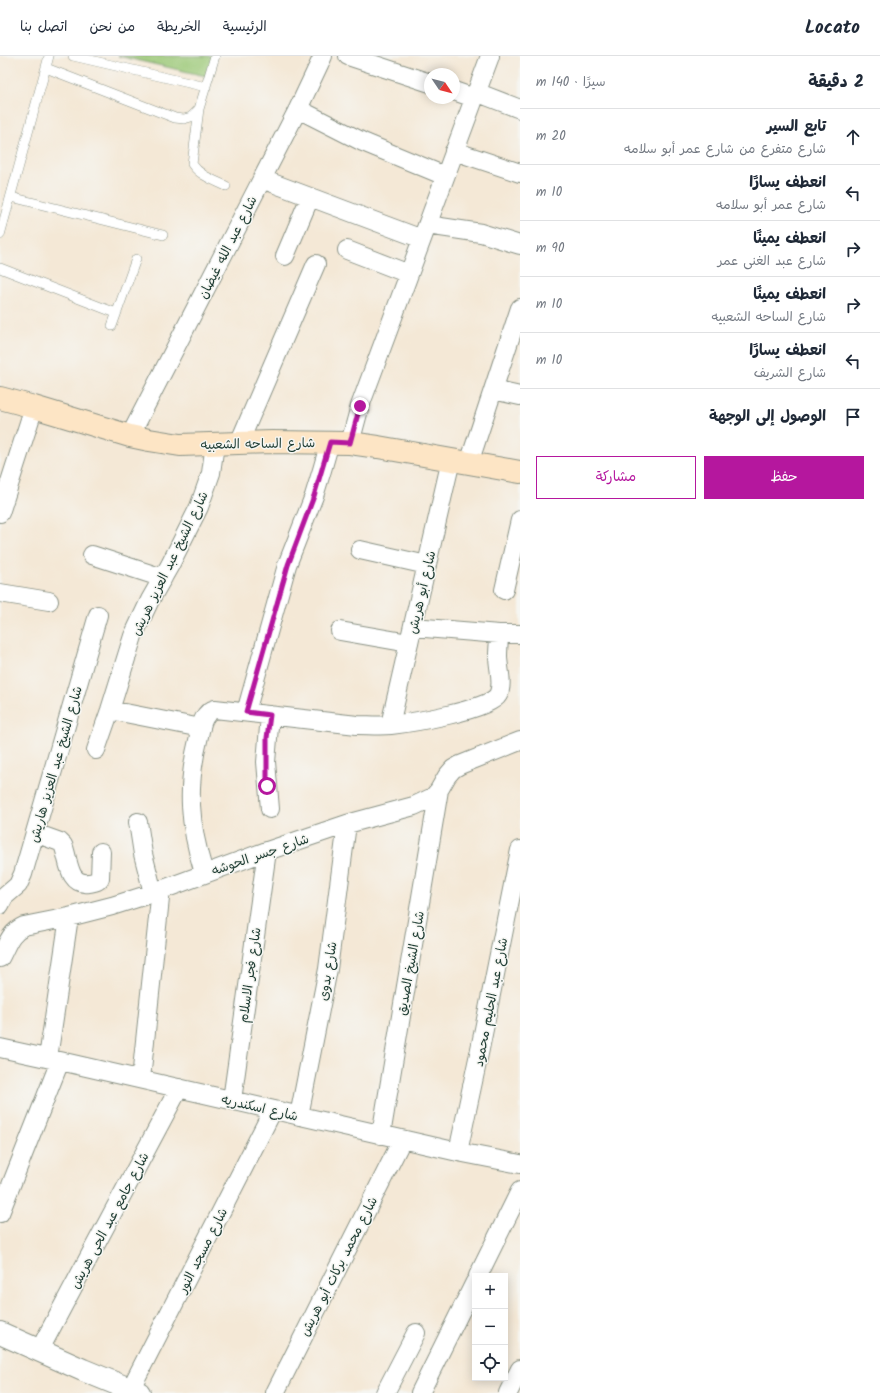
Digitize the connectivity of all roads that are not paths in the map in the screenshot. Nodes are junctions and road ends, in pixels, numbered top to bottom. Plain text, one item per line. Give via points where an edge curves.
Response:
1 (49, 56) edge
2 (73, 56) edge
3 (215, 56) edge
4 (323, 56) edge
5 (348, 56) edge
6 (490, 56) edge
7 (46, 68) junction
8 (424, 81) edge
9 (206, 87) junction
10 (460, 92) edge
11 (475, 95) junction
12 (198, 109) junction
13 (298, 109) junction
14 (520, 109) edge
15 (454, 151) junction
16 (520, 173) edge
17 (445, 176) junction
18 (262, 179) junction
19 (226, 186) dead end
20 (11, 197) junction
21 (310, 197) junction
22 (425, 232) junction
23 (0, 235) edge
24 (163, 235) dead end
25 (520, 245) edge
26 (347, 250) dead end
27 (285, 256) dead end
28 (136, 259) dead end
29 (316, 264) dead end
30 (0, 268) edge
31 (409, 274) junction
32 (520, 308) edge
33 (116, 313) junction
34 (112, 326) dead end
35 (514, 346) edge
36 (493, 390) junction
37 (520, 396) edge
38 (0, 398) edge
39 (34, 407) junction
40 (130, 436) junction
41 (239, 443) junction
42 (340, 443) junction
43 (215, 444) junction
44 (460, 462) junction
45 (520, 472) edge
46 (0, 514) edge
47 (520, 520) edge
48 (360, 550) dead end
49 (92, 555) dead end
50 (427, 565) junction
51 (163, 578) junction
52 (504, 590) dead end
53 (0, 593) edge
54 (49, 601) dead end
55 (98, 616) dead end
56 (340, 631) dead end
57 (499, 634) junction
58 (520, 634) edge
59 (411, 635) junction
60 (110, 710) junction
61 (246, 712) junction
62 (270, 715) junction
63 (390, 725) junction
64 (201, 728) junction
65 (520, 741) edge
66 (96, 750) dead end
67 (439, 790) junction
68 (270, 809) dead end
69 (138, 822) dead end
70 (347, 824) junction
71 (35, 833) junction
72 (267, 850) junction
73 (520, 850) edge
74 (101, 852) dead end
75 (204, 873) junction
76 (157, 891) junction
77 (0, 905) edge
78 (69, 917) junction
79 (0, 958) edge
80 (0, 1048) edge
81 (54, 1059) junction
82 (141, 1079) junction
83 (180, 1088) junction
84 (232, 1100) junction
85 (273, 1110) junction
86 (299, 1116) junction
87 (381, 1135) junction
88 (402, 1140) junction
89 (458, 1152) junction
90 (520, 1164) edge
91 (520, 1191) edge
92 (0, 1213) edge
93 (479, 1273) edge
94 (472, 1288) edge
95 (0, 1333) edge
96 (416, 1333) dead end
97 (39, 1351) junction
98 (520, 1369) edge
99 (135, 1391) edge
100 (275, 1393) edge
101 (385, 1393) edge
102 (420, 1393) edge
103 (508, 1393) edge

1 - 7 lane
2 - 9 lane
3 - 9 lane
4 - 13 street, شارع عبد الله غيضان
5 - 8 street
6 - 11 street
7 - 12 lane via 175,118 191,117
7 - 20 lane
9 - 12 lane
10 - 11 street
11 - 14 street
11 - 15 street
12 - 19 lane via 192,164 202,174
13 - 17 street via 363,142
13 - 18 street, شارع عبد الله غيضان
15 - 16 street
15 - 17 street
17 - 22 street
18 - 21 street
18 - 40 street, شارع عبد الله غيضان
20 - 23 lane
20 - 24 lane
21 - 22 street
21 - 27 street
22 - 25 street via 481,233
22 - 31 street
26 - 31 street
28 - 33 lane
29 - 41 street
30 - 33 lane
31 - 42 street via 360,406
32 - 35 street, شارع أبو هريش
33 - 34 lane
35 - 36 street, شارع أبو هريش
36 - 37 street
36 - 44 street, شارع أبو هريش
38 - 39 main road, شارع الساحه الشعبيه
39 - 40 main road, شارع الساحه الشعبيه
39 - 46 street
40 - 43 main road, شارع الساحه الشعبيه via 180,445
41 - 42 main road, شارع الساحه الشعبيه
41 - 43 main road, شارع الساحه الشعبيه
42 - 44 main road, شارع الساحه الشعبيه
42 - 61 street via 314,496 288,565
43 - 51 street, شارع الشيخ عبد العزيز هريش via 211,473 199,507
44 - 45 main road, شارع الساحه الشعبيه
44 - 50 street, شارع أبو هريش
47 - 52 street
48 - 50 street
49 - 51 street
50 - 59 street, شارع أبو هريش
51 - 60 street, شارع الشيخ عبد العزيز هريش via 133,636
53 - 54 street
55 - 71 street, شارع الشيخ عبد العزيز هاريش
56 - 59 street
57 - 58 street
57 - 59 street
57 - 63 street via 500,684 495,699 457,713 424,721
59 - 63 street, شارع أبو هريش
60 - 64 street
60 - 66 street, شارع الشيخ عبد العزيز هريش
61 - 62 street
61 - 64 street via 210,710
62 - 63 street via 357,725
62 - 68 street via 266,762
64 - 75 street via 194,756 191,816
65 - 67 street, شارع جسر الحوشه via 460,765 447,776
67 - 70 street, شارع جسر الحوشه via 433,797 414,806
67 - 87 street, شارع الشيخ الصديق
69 - 76 street via 143,854
70 - 72 street, شارع جسر الحوشه
70 - 86 street, شارع بدوى via 328,969
71 - 74 street via 60,842 71,873 86,883 97,882 100,878
71 - 77 street, شارع الشيخ عبد العزيز هاريش via 21,880 4,897
72 - 75 street, شارع جسر الحوشه
72 - 84 street, شارع فجر الاسلام
73 - 89 street, شارع عبد الحليم محمود
75 - 76 street, شارع جسر الحوشه
76 - 78 street, شارع جسر الحوشه
76 - 82 street
78 - 79 street, شارع جسر الحوشه via 30,924 18,929 9,939
78 - 81 street
80 - 81 street, شارع اسكندريه
81 - 82 street, شارع اسكندريه
81 - 92 street
82 - 83 street, شارع اسكندريه
83 - 84 street, شارع اسكندريه
83 - 97 street, شارع جامع عبد الحى هريش
84 - 85 street, شارع اسكندريه
85 - 86 street, شارع اسكندريه
85 - 99 street, شارع مسجد النور
86 - 87 street, شارع اسكندريه
87 - 88 street, شارع اسكندريه
88 - 89 street, شارع اسكندريه
88 - 100 street, شارع محمد بركات أبو هريش
89 - 90 street, شارع اسكندريه
91 - 93 street
94 - 102 street
95 - 97 street
96 - 101 street
97 - 99 street
98 - 103 street

